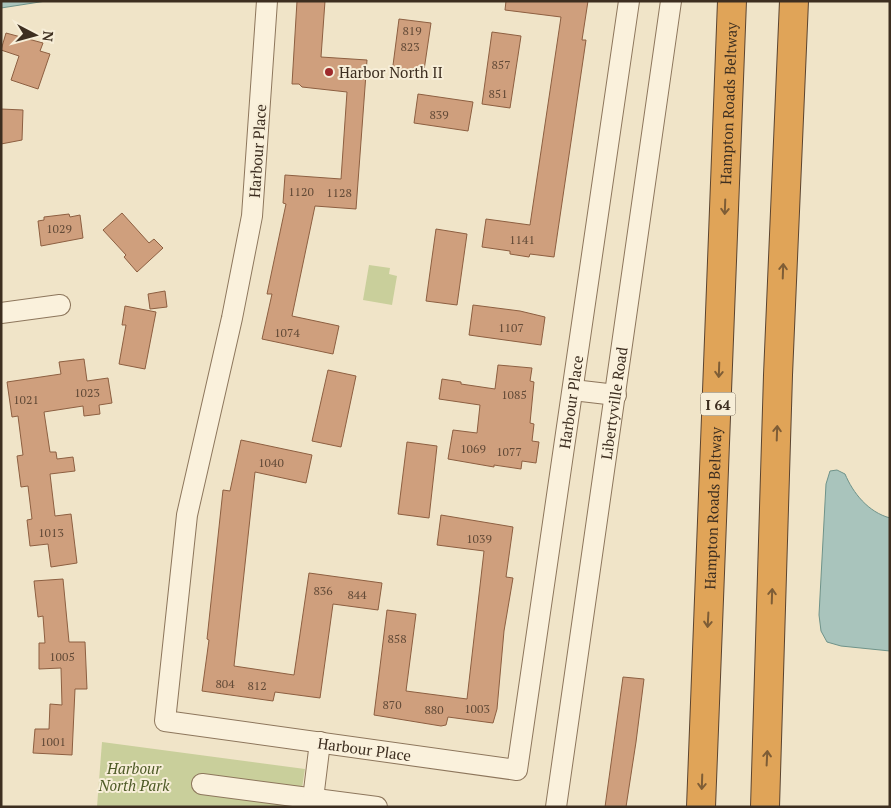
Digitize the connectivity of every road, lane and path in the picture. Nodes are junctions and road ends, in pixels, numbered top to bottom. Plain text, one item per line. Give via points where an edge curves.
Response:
1 (267, 1) edge
2 (629, 1) edge
3 (671, 1) edge
4 (732, 1) edge
5 (794, 1) edge
6 (60, 305) dead end
7 (1, 313) edge
8 (573, 390) junction
9 (616, 395) junction
10 (320, 742) junction
11 (202, 784) dead end
12 (313, 803) edge
13 (377, 807) edge
14 (556, 807) edge
15 (701, 807) edge
16 (765, 807) edge

1 - 10 street, Harbour Place via 252,216 187,515 165,721
2 - 8 street, Harbour Place
3 - 9 street, Libertyville Road
4 -> 15 highway, Hampton Roads Beltway / I 64
16 -> 5 highway via 778,375
6 - 7 street
8 - 9 street
8 - 10 street, Harbour Place via 517,770
9 - 14 street, Libertyville Road
10 - 12 street
11 - 12 street
12 - 13 street

